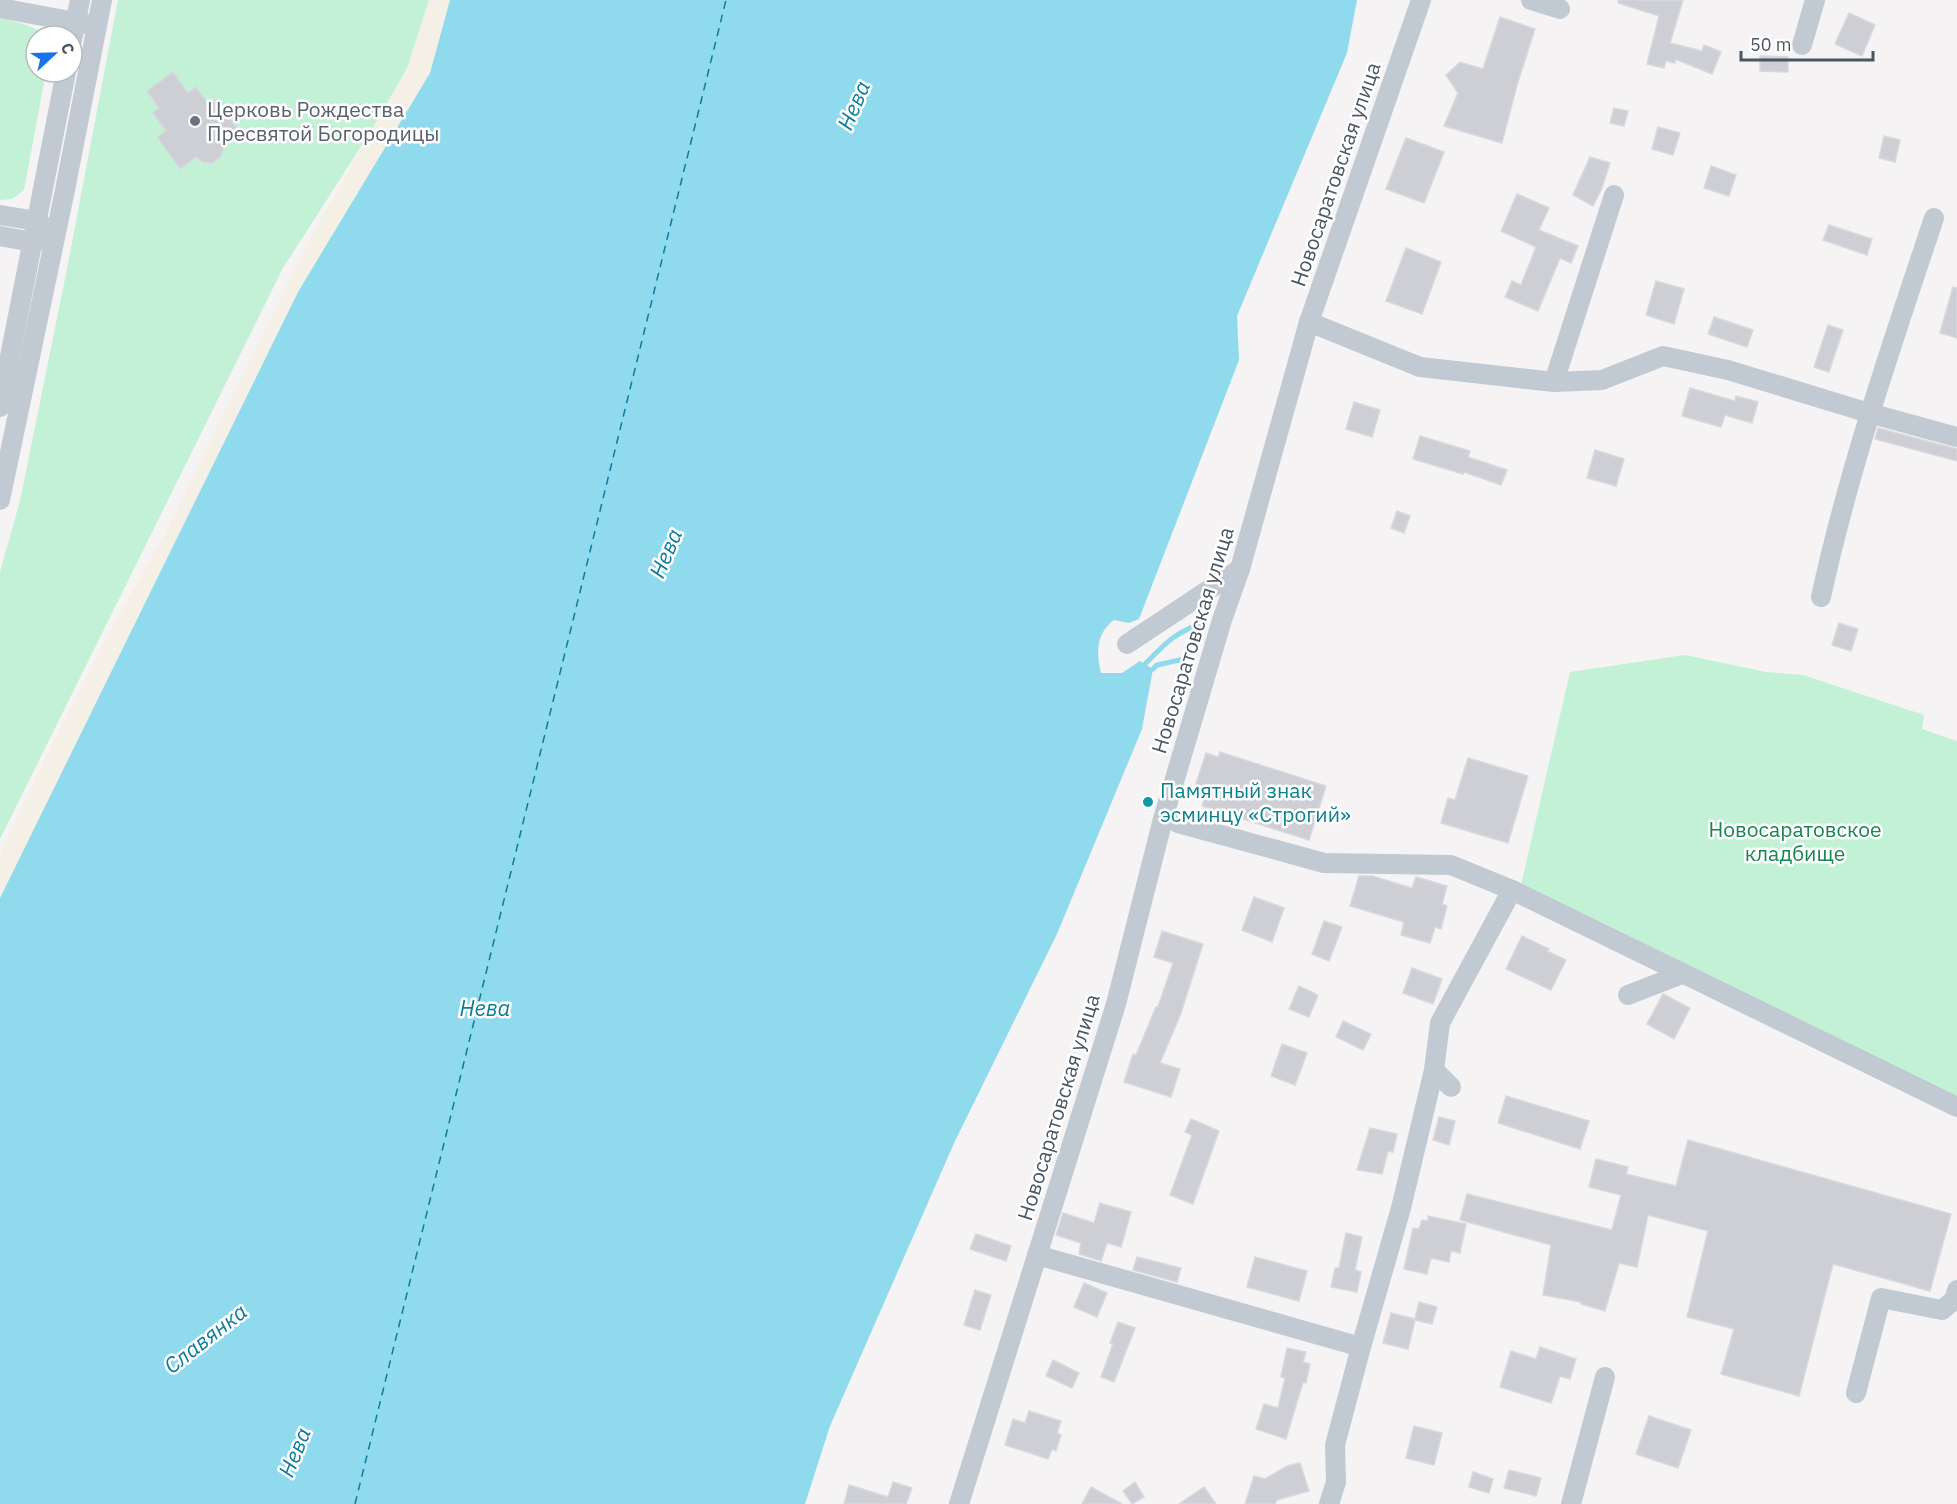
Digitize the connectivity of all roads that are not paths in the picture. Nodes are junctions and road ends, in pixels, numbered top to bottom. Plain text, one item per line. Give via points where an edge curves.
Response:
1 (80, 0) edge
2 (102, 0) edge
3 (1421, 0) edge
4 (1531, 0) edge
5 (1815, 0) edge
6 (0, 8) edge
7 (1560, 9) dead end
8 (51, 24) edge
9 (75, 24) edge
10 (97, 26) junction
11 (84, 29) edge
12 (1802, 45) dead end
13 (64, 84) edge
14 (1614, 195) dead end
15 (0, 215) edge
16 (1934, 219) dead end
17 (37, 221) junction
18 (55, 235) junction
19 (0, 236) edge
20 (33, 242) junction
21 (1309, 322) junction
22 (1554, 382) junction
23 (0, 407) edge
24 (1869, 413) junction
25 (1957, 437) edge
26 (0, 500) edge
27 (1240, 570) junction
28 (1821, 597) dead end
29 (1127, 645) dead end
30 (1178, 823) dead end
31 (1512, 890) junction
32 (1682, 974) junction
33 (1628, 994) dead end
34 (1434, 1070) junction
35 (1451, 1087) dead end
36 (1957, 1107) edge
37 (1037, 1255) junction
38 (1957, 1290) edge
39 (1361, 1347) junction
40 (1605, 1377) dead end
41 (1856, 1393) dead end
42 (959, 1504) edge
43 (1329, 1504) edge
44 (1571, 1504) edge

1 - 9 street
2 - 10 street
3 - 21 street, Новосаратовская улица
4 - 7 street
5 - 12 street
6 - 8 street
10 - 11 street
10 - 18 street
13 - 17 street
14 - 22 street
15 - 17 street
16 - 24 street
17 - 18 street
17 - 20 street
18 - 20 street
18 - 26 street
19 - 20 street
20 - 23 street
21 - 22 street via 1420,367
21 - 27 street, Новосаратовская улица
22 - 24 street via 1602,380 1663,356 1728,370
24 - 25 street
24 - 28 street
27 - 29 street
27 - 37 street, Новосаратовская улица via 1162,819 1116,1004
30 - 31 street via 1324,863 1450,865
31 - 32 street
31 - 34 street via 1440,1023
32 - 33 street
32 - 36 street
34 - 35 street
34 - 39 street via 1401,1208
37 - 39 street
37 - 42 street, Новосаратовская улица
38 - 41 street via 1954,1300 1942,1310 1881,1298
39 - 43 street via 1335,1445 1336,1482
40 - 44 street

